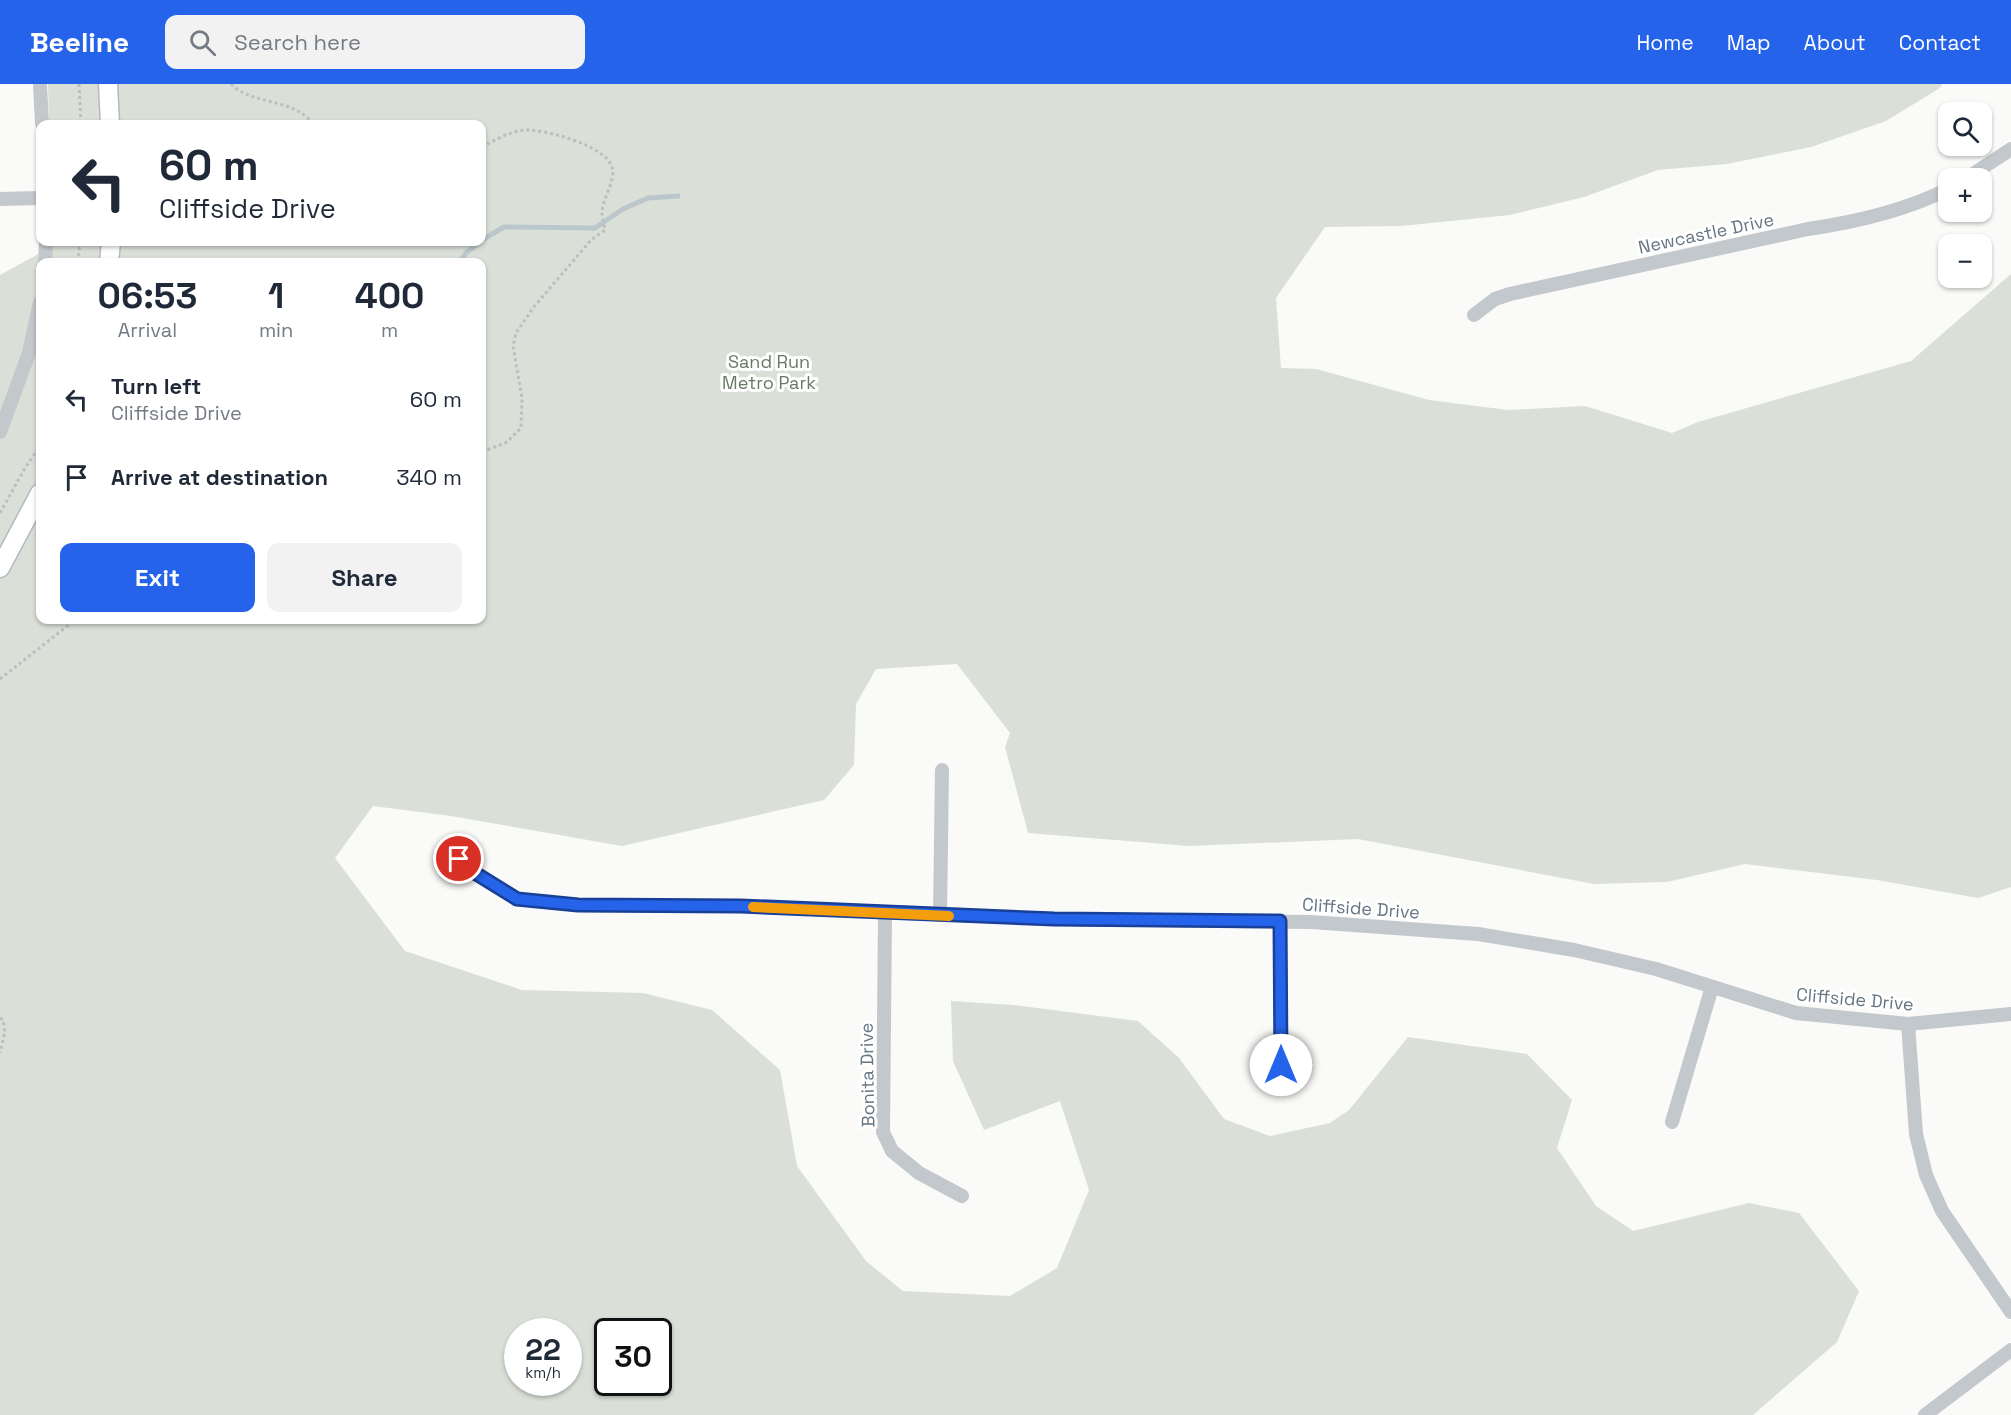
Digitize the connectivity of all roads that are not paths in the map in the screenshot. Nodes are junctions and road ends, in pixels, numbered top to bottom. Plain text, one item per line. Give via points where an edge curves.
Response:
1 (40, 84) edge
2 (108, 84) edge
3 (42, 120) edge
4 (110, 120) edge
5 (2011, 149) edge
6 (1982, 168) edge
7 (1938, 194) edge
8 (36, 198) edge
9 (0, 199) edge
10 (1474, 315) dead end
11 (36, 321) edge
12 (0, 432) edge
13 (36, 500) edge
14 (0, 568) edge
15 (942, 770) dead end
16 (459, 859) dead end
17 (885, 914) junction
18 (940, 915) junction
19 (1280, 921) junction
20 (1712, 987) junction
21 (2011, 1014) edge
22 (1908, 1024) junction
23 (1281, 1065) dead end
24 (1672, 1122) dead end
25 (962, 1196) dead end
26 (2011, 1312) edge
27 (2011, 1350) edge
28 (1925, 1415) edge

1 - 3 street
2 - 4 street
5 - 6 street
7 - 10 street, Newcastle Drive via 1848,223 1510,294 1495,299
8 - 9 street
11 - 12 street via 29,353
13 - 14 street
15 - 18 street
16 - 17 street, Cliffside Drive via 517,899 578,905 741,906
17 - 18 street, Cliffside Drive
17 - 25 street, Bonita Drive via 884,1132 892,1151 910,1166
18 - 19 street, Cliffside Drive
19 - 20 street, Cliffside Drive via 1478,934 1574,950
19 - 23 street
20 - 22 street, Cliffside Drive via 1796,1013
20 - 24 street
21 - 22 street, Cliffside Drive
22 - 26 street via 1916,1134 1926,1174 1942,1211
27 - 28 street

